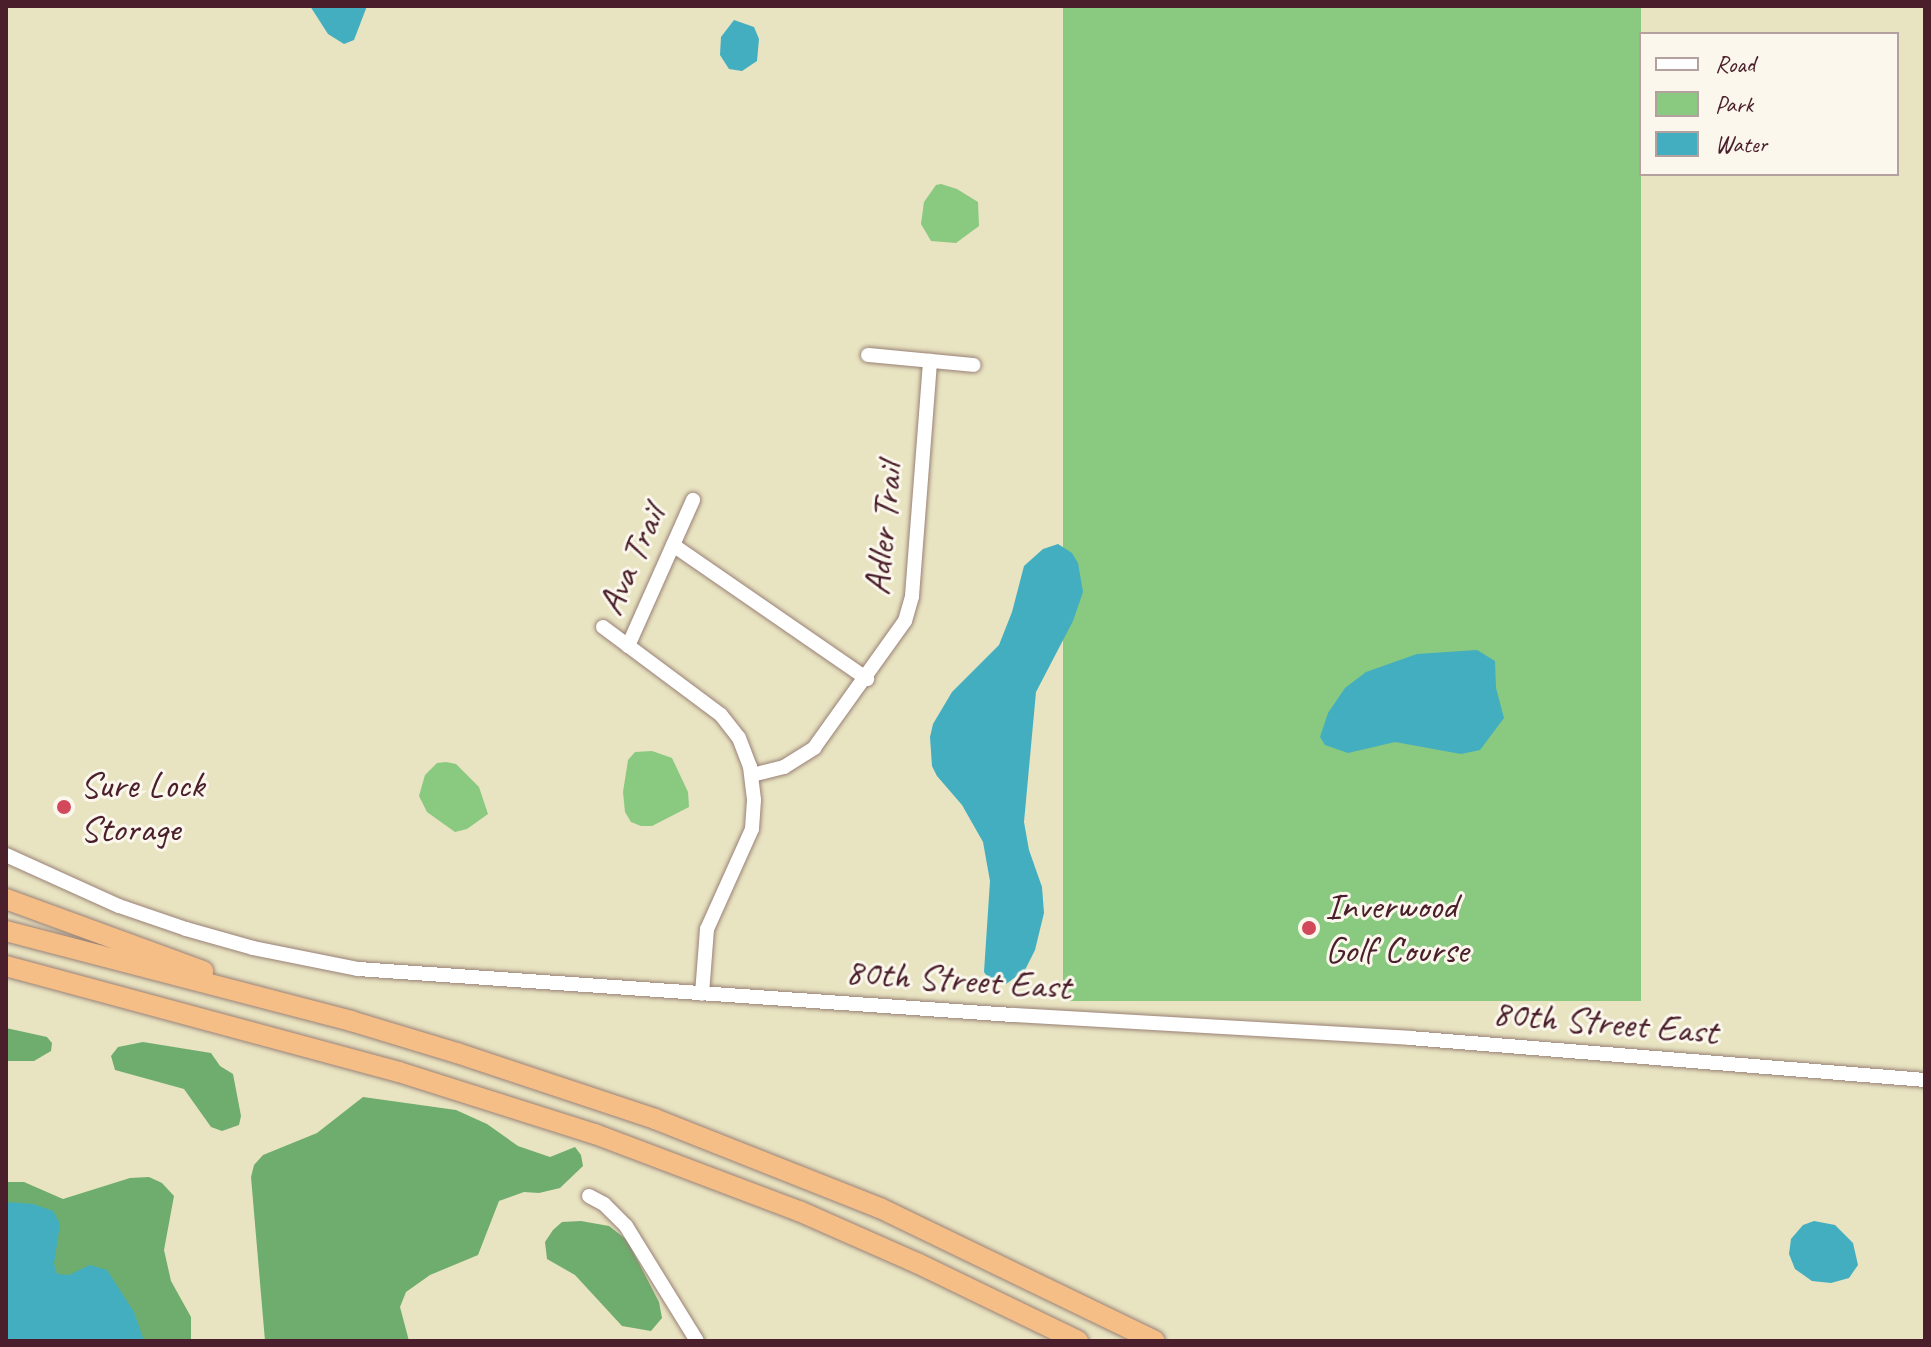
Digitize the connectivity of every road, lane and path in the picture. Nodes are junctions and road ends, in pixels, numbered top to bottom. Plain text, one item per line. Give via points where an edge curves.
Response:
1 (868, 355) dead end
2 (930, 361) junction
3 (974, 365) dead end
4 (693, 500) dead end
5 (673, 545) junction
6 (603, 627) dead end
7 (628, 646) junction
8 (867, 679) junction
9 (752, 775) junction
10 (6, 855) edge
11 (6, 899) edge
12 (6, 931) edge
13 (6, 966) edge
14 (6, 981) edge
15 (702, 994) junction
16 (351, 1021) junction
17 (333, 1053) junction
18 (1925, 1080) edge
19 (589, 1196) dead end
20 (697, 1341) edge
21 (1078, 1341) edge
22 (1155, 1341) edge

1 - 2 street
2 - 3 street
2 - 8 street, Adler Trail via 910,605
4 - 5 street, Ava Trail
5 - 7 street, Ava Trail
5 - 8 street
6 - 7 street
7 - 9 street via 721,715 739,738
8 - 9 street, Adler Trail via 814,748 784,767
9 - 15 street via 752,829 709,920
10 - 15 street, 80th Street East via 152,918 311,961 392,972
11 - 16 highway
12 - 16 highway
13 - 17 highway
14 - 17 highway via 109,999
15 - 18 street, 80th Street East via 1402,1038
16 - 22 highway via 581,1093 822,1184
17 - 21 highway via 527,1111 727,1182 917,1263
19 - 20 street via 626,1226

